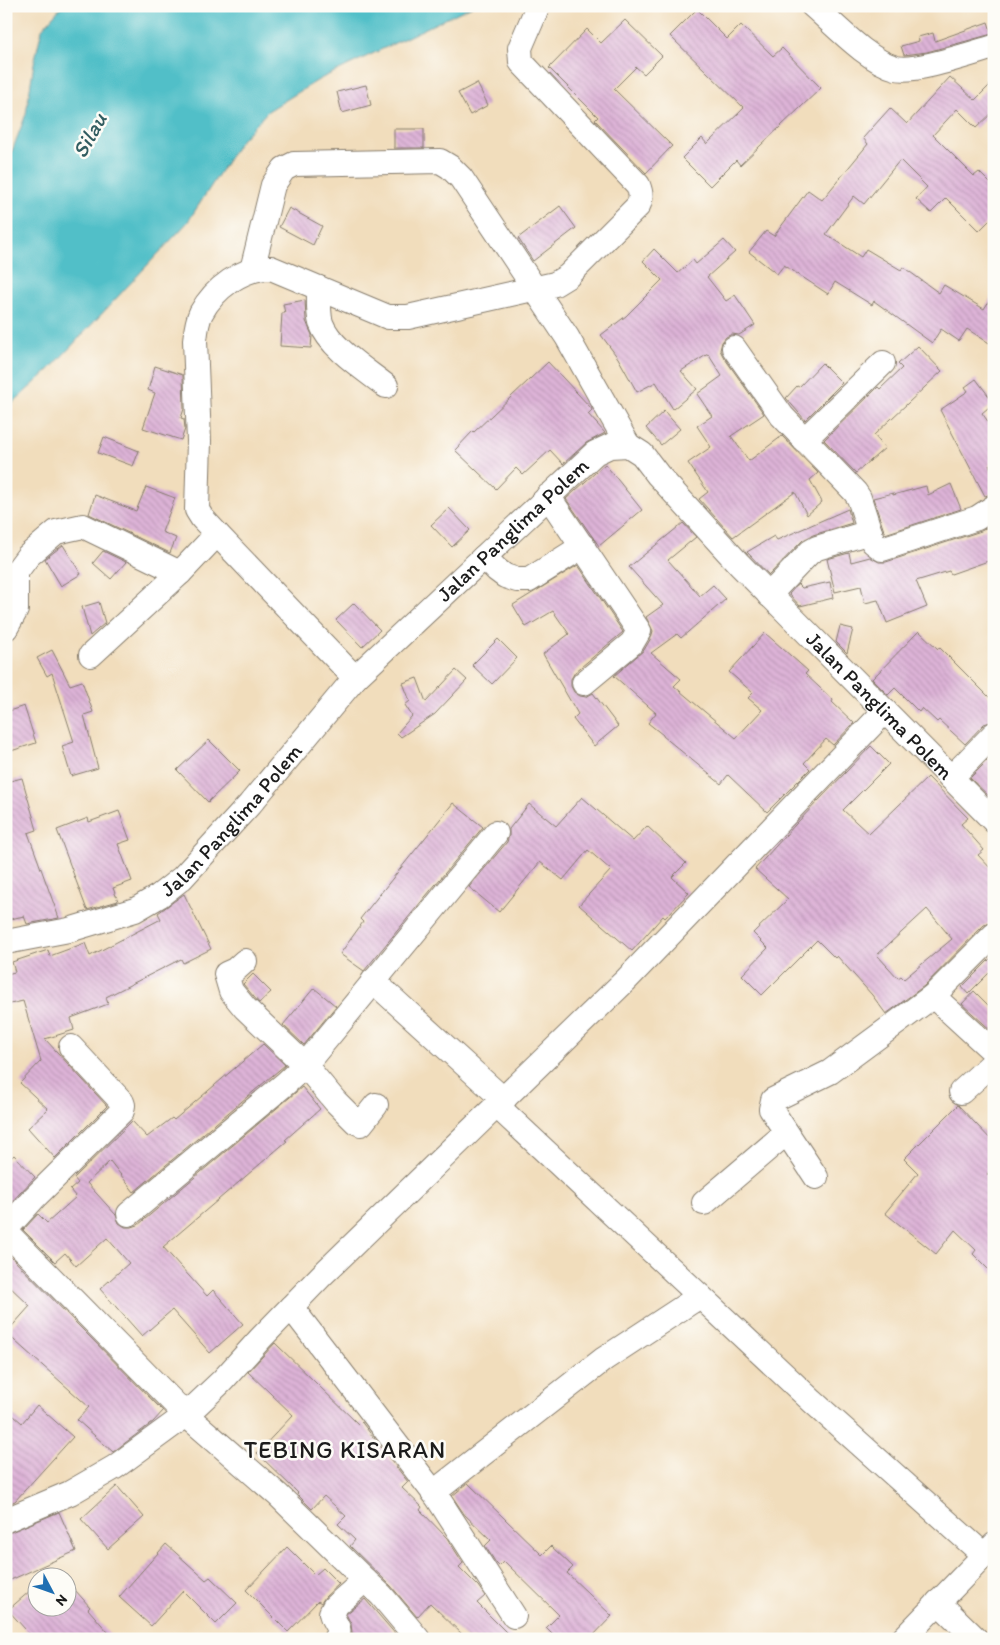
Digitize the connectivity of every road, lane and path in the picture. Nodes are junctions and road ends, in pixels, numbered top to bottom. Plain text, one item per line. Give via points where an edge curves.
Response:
1 (538, 6) edge
2 (813, 6) edge
3 (994, 47) edge
4 (252, 270) junction
5 (319, 288) junction
6 (534, 288) junction
7 (734, 348) dead end
8 (882, 363) dead end
9 (386, 386) dead end
10 (804, 440) junction
11 (628, 445) junction
12 (548, 496) junction
13 (994, 508) edge
14 (870, 532) junction
15 (216, 534) junction
16 (583, 546) junction
17 (484, 557) junction
18 (180, 573) junction
19 (769, 595) junction
20 (6, 628) edge
21 (92, 655) dead end
22 (355, 678) junction
23 (584, 683) dead end
24 (885, 711) junction
25 (994, 734) edge
26 (951, 778) junction
27 (994, 821) edge
28 (496, 833) dead end
29 (994, 935) edge
30 (6, 942) edge
31 (245, 961) dead end
32 (373, 981) junction
33 (932, 996) junction
34 (71, 1047) dead end
35 (994, 1052) edge
36 (994, 1062) edge
37 (305, 1065) junction
38 (961, 1092) dead end
39 (500, 1103) junction
40 (376, 1105) dead end
41 (786, 1134) junction
42 (816, 1177) dead end
43 (704, 1203) dead end
44 (129, 1214) dead end
45 (6, 1230) edge
46 (700, 1296) junction
47 (291, 1307) junction
48 (186, 1415) junction
49 (434, 1492) junction
50 (6, 1520) edge
51 (989, 1550) edge
52 (365, 1580) junction
53 (938, 1602) junction
54 (514, 1616) dead end
55 (335, 1639) edge
56 (418, 1639) edge
57 (903, 1639) edge
58 (976, 1639) edge

1 - 6 street via 520,48 521,62 638,185 641,200 568,276 555,284
2 - 3 street via 876,61 897,68 912,68
4 - 5 street via 270,268
4 - 6 street via 273,185 284,170 294,164 440,161 461,178
4 - 15 street via 230,282 210,300 196,328 197,510
5 - 6 street via 397,318
5 - 9 street via 320,322 326,333 338,348
6 - 11 street via 567,337
7 - 10 street via 782,416
8 - 10 street
10 - 14 street via 859,498
11 - 12 street, Jalan Panglima Polem via 610,446 595,453
11 - 19 street, Jalan Panglima Polem via 642,454
12 - 16 street
12 - 17 street, Jalan Panglima Polem
13 - 14 street via 976,518 882,549 873,542
14 - 19 street via 810,552
15 - 18 street
15 - 22 street
16 - 17 street via 529,580 505,576
16 - 23 street via 639,631 632,643
17 - 22 street, Jalan Panglima Polem
18 - 20 street via 83,526 56,532 28,556 16,572 16,610
18 - 21 street
19 - 24 street, Jalan Panglima Polem
22 - 30 street, Jalan Panglima Polem via 250,804 182,878 159,896 135,910 69,930
24 - 26 street, Jalan Panglima Polem
24 - 39 street via 627,979
25 - 26 street
26 - 27 street, Jalan Panglima Polem
28 - 32 street
29 - 33 street
31 - 37 street via 226,974 231,991
32 - 37 street
32 - 39 street
33 - 35 street
33 - 41 street via 830,1072 773,1100 770,1109
34 - 45 street via 122,1102 122,1111
36 - 38 street
37 - 40 street via 356,1122 361,1124
37 - 44 street
39 - 46 street
39 - 47 street
41 - 42 street
41 - 43 street
45 - 48 street
46 - 49 street via 604,1359
46 - 51 street via 812,1401
47 - 48 street
47 - 49 street
48 - 50 street via 116,1467 70,1493
48 - 52 street via 278,1495
49 - 54 street
51 - 53 street
52 - 55 street via 334,1607 331,1613 339,1627
52 - 56 street
53 - 57 street
53 - 58 street

